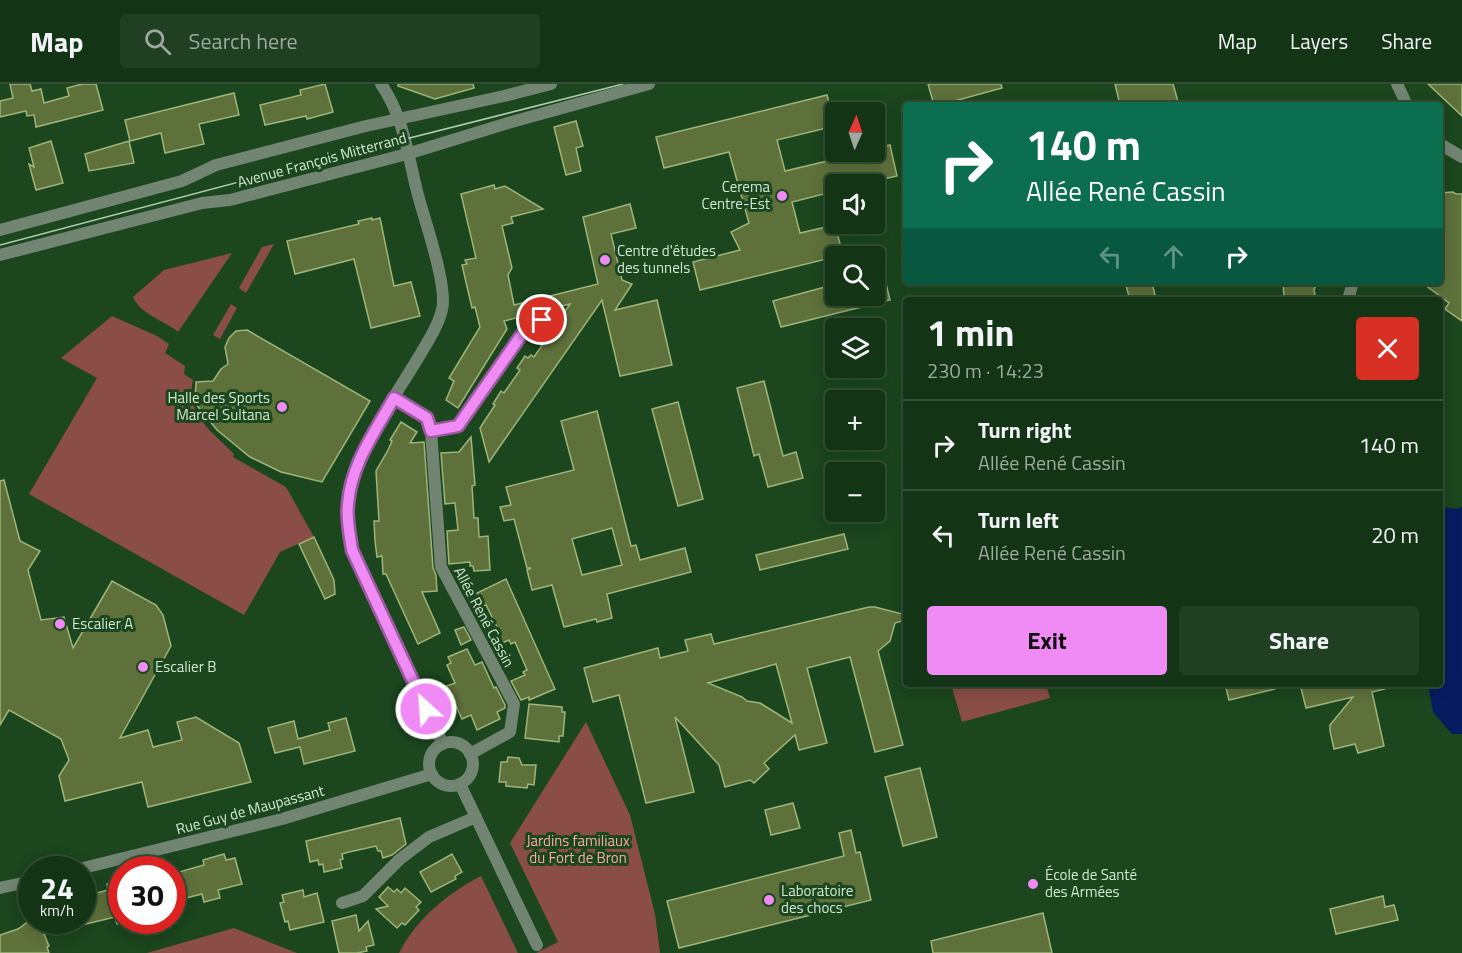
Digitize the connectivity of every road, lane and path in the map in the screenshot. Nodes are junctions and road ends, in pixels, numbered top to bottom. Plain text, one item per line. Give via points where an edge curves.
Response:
1 (381, 84) edge
2 (551, 84) edge
3 (649, 84) edge
4 (1396, 84) edge
5 (1405, 102) edge
6 (400, 119) junction
7 (1443, 146) edge
8 (407, 154) junction
9 (1462, 157) edge
10 (0, 230) edge
11 (0, 255) edge
12 (556, 316) dead end
13 (394, 398) junction
14 (431, 431) junction
15 (443, 744) junction
16 (470, 753) junction
17 (432, 774) junction
18 (460, 784) junction
19 (476, 817) junction
20 (96, 865) edge
21 (18, 884) edge
22 (0, 888) edge
23 (342, 903) dead end
24 (537, 945) dead end

1 - 6 street
2 - 6 street, Avenue François Mitterrand
3 - 8 street, Avenue François Mitterrand
4 - 5 street
6 - 8 street
6 - 10 street, Avenue François Mitterrand via 216,165 182,181
7 - 9 street
8 - 11 street, Avenue François Mitterrand
8 - 13 street via 442,285 442,309 432,334
12 - 14 street via 529,324 458,426
13 - 14 street via 427,418
13 - 15 street via 354,472 347,505 348,526 352,550
14 - 16 street, Allée René Cassin via 441,567 514,704 510,732
15 - 16 street via 458,744
15 - 17 street via 430,757
16 - 18 street via 472,771
17 - 18 street via 444,785
17 - 20 street, Rue Guy de Maupassant via 282,819
18 - 19 street
19 - 23 street via 429,837 363,896
19 - 24 street
21 - 22 street

